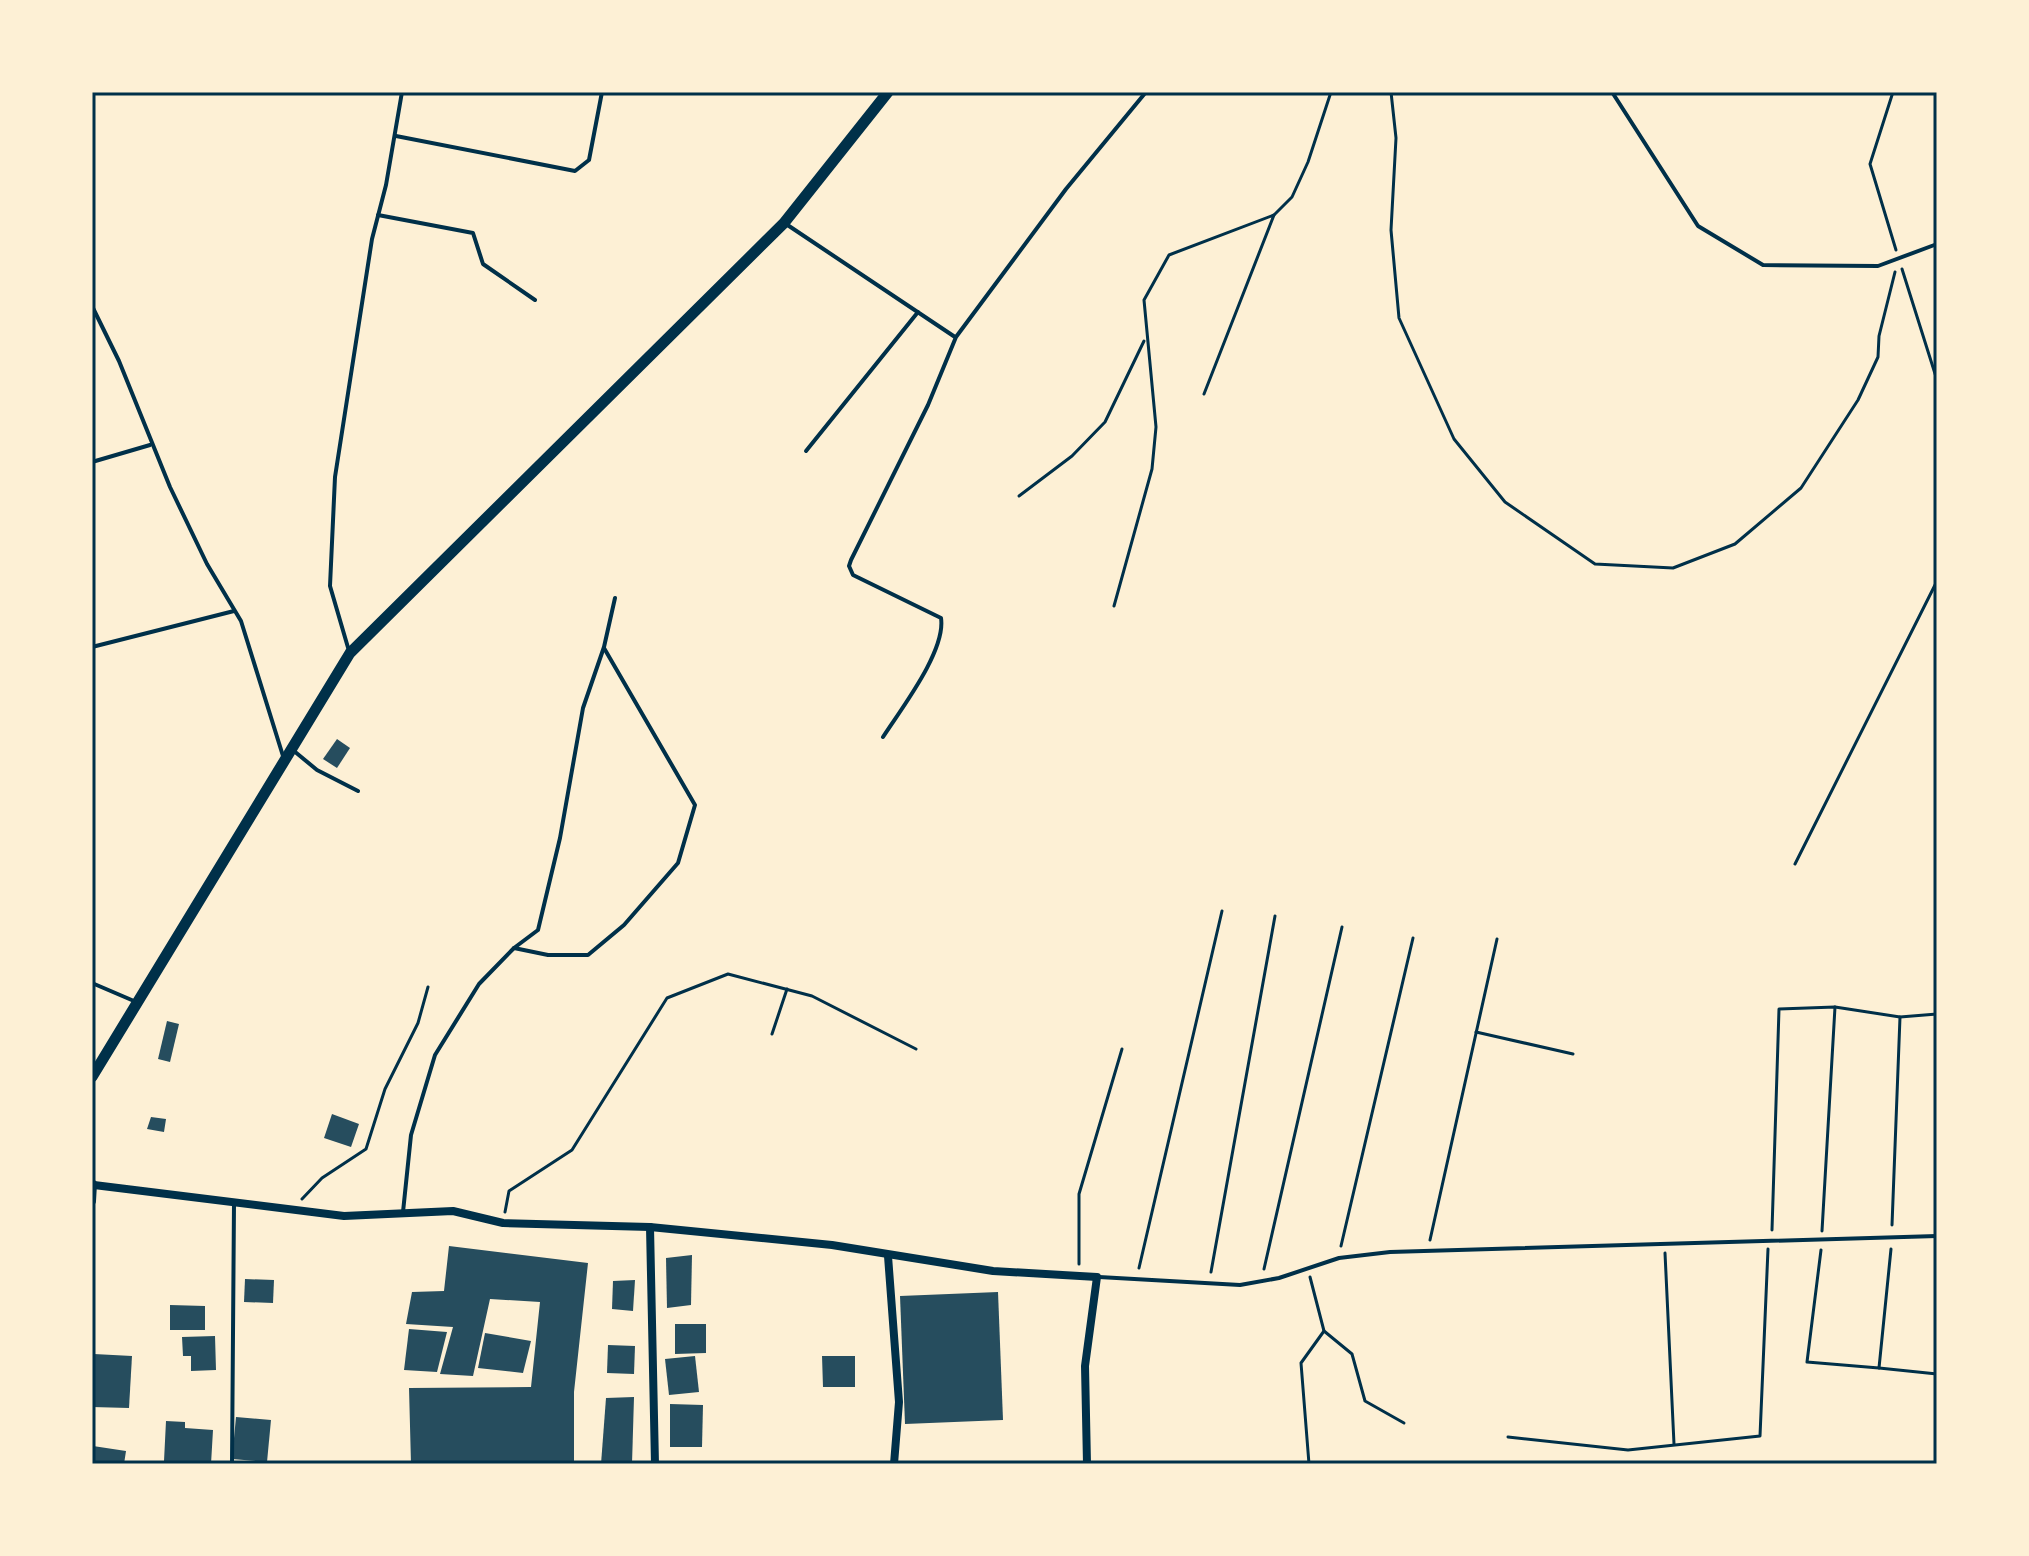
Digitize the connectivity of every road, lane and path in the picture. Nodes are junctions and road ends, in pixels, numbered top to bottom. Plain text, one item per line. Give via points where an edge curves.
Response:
1 (402, 92) edge
2 (602, 92) edge
3 (888, 92) edge
4 (1146, 92) edge
5 (1331, 92) edge
6 (1391, 92) edge
7 (1612, 92) edge
8 (1893, 92) edge
9 (395, 136) junction
10 (378, 215) junction
11 (1274, 215) junction
12 (784, 223) junction
13 (1937, 244) edge
14 (1899, 258) junction
15 (535, 300) dead end
16 (92, 306) edge
17 (918, 312) junction
18 (956, 337) junction
19 (1146, 337) junction
20 (1937, 380) edge
21 (1204, 394) dead end
22 (150, 445) junction
23 (806, 451) dead end
24 (92, 462) edge
25 (1019, 496) dead end
26 (1937, 581) edge
27 (615, 598) dead end
28 (1114, 606) dead end
29 (234, 611) junction
30 (92, 647) edge
31 (604, 647) junction
32 (350, 653) junction
33 (883, 737) dead end
34 (292, 750) junction
35 (285, 762) junction
36 (358, 791) dead end
37 (1795, 864) dead end
38 (1222, 911) dead end
39 (1275, 916) dead end
40 (1342, 927) dead end
41 (1413, 938) dead end
42 (1497, 939) dead end
43 (514, 948) junction
44 (92, 983) edge
45 (428, 987) dead end
46 (787, 989) junction
47 (139, 1003) junction
48 (1835, 1007) junction
49 (1937, 1014) edge
50 (1900, 1017) junction
51 (1476, 1032) junction
52 (772, 1034) dead end
53 (916, 1049) dead end
54 (1122, 1049) dead end
55 (1573, 1054) dead end
56 (92, 1077) edge
57 (93, 1184) edge
58 (92, 1201) edge
59 (234, 1203) junction
60 (294, 1208) junction
61 (403, 1212) junction
62 (503, 1223) junction
63 (650, 1227) junction
64 (1937, 1236) edge
65 (1892, 1237) junction
66 (1822, 1240) junction
67 (1770, 1242) junction
68 (1665, 1246) junction
69 (1427, 1251) junction
70 (888, 1256) junction
71 (1339, 1258) junction
72 (1308, 1269) junction
73 (1079, 1276) junction
74 (1097, 1277) junction
75 (1136, 1279) junction
76 (1261, 1281) junction
77 (1209, 1283) junction
78 (1324, 1331) junction
79 (1879, 1368) junction
80 (1937, 1374) edge
81 (1404, 1423) dead end
82 (1508, 1437) dead end
83 (1674, 1444) junction
84 (232, 1464) edge
85 (655, 1464) edge
86 (894, 1464) edge
87 (1087, 1464) edge
88 (1309, 1464) edge

1 - 9 lane
2 - 9 lane via 589,160 575,171
3 - 12 street
4 - 18 lane
5 - 11 path via 1292,197
6 - 14 path via 1396,138 1391,230 1399,318 1462,450 1505,502 1595,564 1673,568 1735,544 1801,488 1858,400 1878,357
7 - 14 lane via 1698,226 1763,265 1878,266
8 - 14 path via 1870,164
9 - 10 lane
10 - 15 lane via 473,233 483,264
10 - 32 lane via 335,477 330,586
11 - 19 path via 1169,255 1144,300
11 - 21 path
12 - 17 lane
12 - 32 street
13 - 14 lane
14 - 20 path
16 - 22 lane
17 - 18 lane
17 - 23 lane
18 - 33 lane via 849,566 853,575 941,618 943,631
19 - 25 path via 1105,422 1072,456
19 - 28 path via 1156,427 1152,469
22 - 24 lane
22 - 29 lane
26 - 37 path
27 - 31 lane
29 - 30 lane
29 - 35 lane
31 - 43 lane via 583,708 538,930
31 - 43 lane via 695,805 678,863 624,925 588,955
32 - 34 street
34 - 35 street
34 - 36 lane
35 - 47 street
38 - 75 path
39 - 77 path
40 - 76 path
41 - 71 path
42 - 51 path
43 - 61 lane via 479,984 435,1055 411,1135
44 - 47 lane
45 - 60 path via 366,1149 322,1178
46 - 52 path
46 - 53 path via 812,996
46 - 62 path via 728,974 667,998 572,1150 509,1191
47 - 56 street
48 - 50 path
48 - 66 path
48 - 67 path via 1779,1009
49 - 50 path
50 - 65 path
51 - 55 path
51 - 69 path
54 - 73 path via 1079,1194
57 - 58 street
57 - 59 street
59 - 60 street
59 - 84 lane
60 - 61 street via 344,1216
61 - 62 street via 453,1211
62 - 63 street
63 - 70 street via 832,1245
63 - 85 street
64 - 65 lane
65 - 66 lane
65 - 79 path
66 - 67 lane
66 - 79 path via 1807,1362
67 - 68 lane
67 - 83 path via 1760,1436
68 - 69 lane
68 - 83 path
69 - 71 lane
70 - 73 street
70 - 86 street via 899,1402
71 - 72 lane
72 - 76 lane
72 - 78 path
73 - 74 street
74 - 75 lane
74 - 87 street via 1085,1366
75 - 77 lane
76 - 77 lane
78 - 81 path via 1352,1354 1365,1401
78 - 88 path via 1301,1363
79 - 80 path
82 - 83 path via 1628,1450

